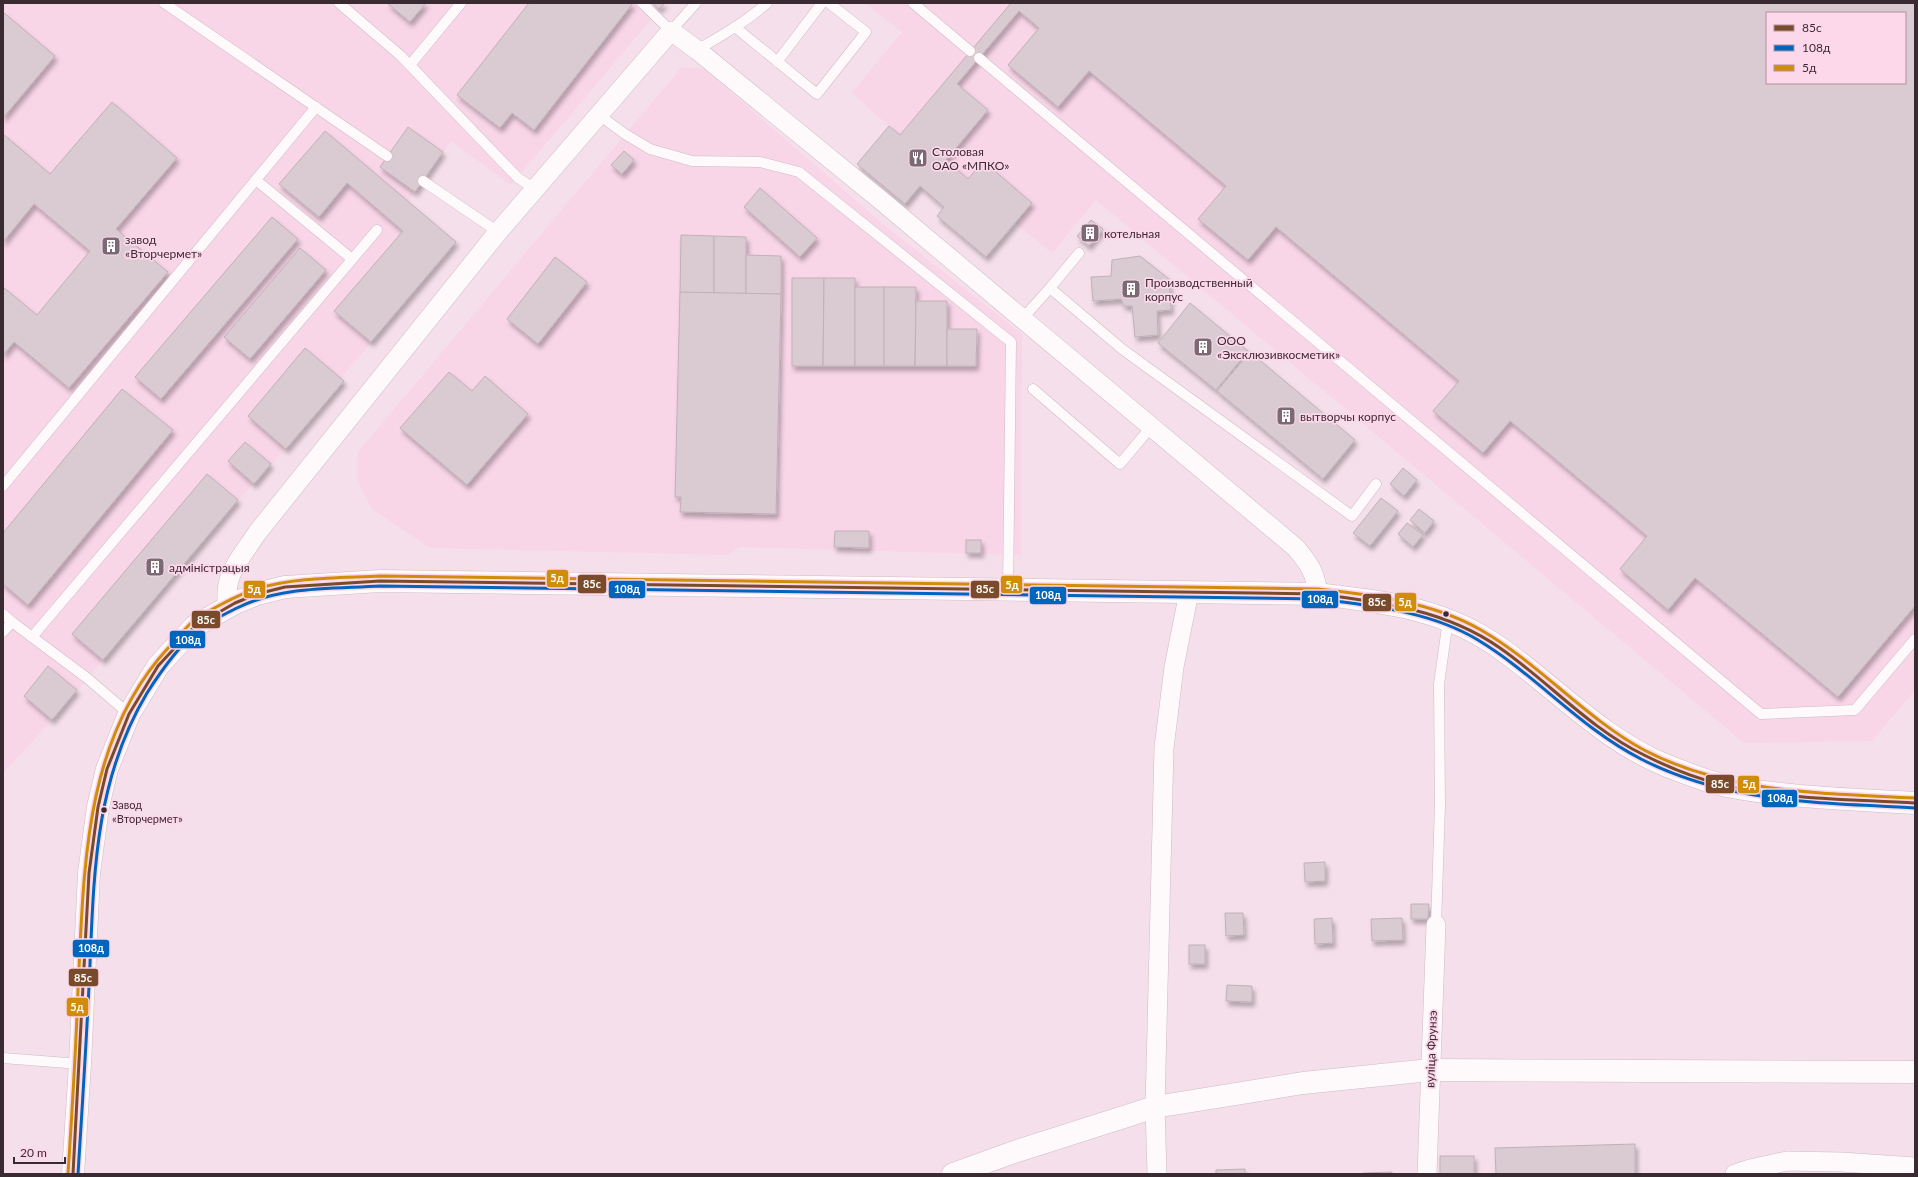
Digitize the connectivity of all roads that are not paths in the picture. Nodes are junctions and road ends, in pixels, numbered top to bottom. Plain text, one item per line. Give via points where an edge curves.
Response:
1 (164, 3) edge
2 (339, 3) edge
3 (461, 3) edge
4 (642, 3) edge
5 (696, 3) edge
6 (767, 3) edge
7 (822, 3) edge
8 (829, 3) edge
9 (913, 3) edge
10 (735, 27) junction
11 (671, 32) junction
12 (697, 50) junction
13 (970, 51) dead end
14 (979, 58) dead end
15 (776, 62) junction
16 (410, 65) junction
17 (316, 107) junction
18 (599, 114) junction
19 (387, 156) dead end
20 (256, 180) junction
21 (423, 181) dead end
22 (536, 189) junction
23 (377, 230) dead end
24 (498, 232) junction
25 (1079, 253) dead end
26 (352, 259) junction
27 (1050, 288) junction
28 (1022, 318) junction
29 (1033, 389) dead end
30 (1150, 427) junction
31 (1376, 484) dead end
32 (3, 486) edge
33 (1008, 590) junction
34 (1188, 592) junction
35 (1318, 594) junction
36 (228, 607) junction
37 (3, 614) edge
38 (1448, 620) junction
39 (12, 622) junction
40 (3, 632) edge
41 (32, 637) junction
42 (1915, 639) edge
43 (129, 714) junction
44 (1915, 802) edge
45 (1436, 925) joint
46 (3, 1058) edge
47 (80, 1064) junction
48 (1430, 1070) junction
49 (1915, 1072) edge
50 (1155, 1107) junction
51 (1915, 1167) edge
52 (73, 1174) edge
53 (954, 1174) edge
54 (1157, 1174) edge
55 (1427, 1174) edge
56 (1736, 1174) edge

1 - 17 lane
2 - 16 lane
3 - 16 lane
4 - 11 lane
5 - 11 lane
6 - 10 lane
7 - 15 lane
8 - 15 lane via 866,32 817,94
9 - 13 lane
10 - 12 lane
10 - 15 lane
11 - 12 street
11 - 18 street
12 - 28 street
14 - 42 lane via 1761,714 1855,710
16 - 22 lane via 518,178
17 - 19 lane
17 - 20 lane
18 - 22 street
18 - 33 lane via 650,149 692,161 760,162 799,172 1011,342
20 - 26 lane
20 - 32 lane
21 - 24 lane
22 - 24 street
23 - 26 lane
24 - 36 street via 257,533 228,577
25 - 27 lane
26 - 41 lane
27 - 28 lane
27 - 31 lane via 1122,349 1352,516
28 - 30 street
29 - 30 lane via 1120,464
30 - 35 street via 1296,548 1310,565 1316,579
33 - 34 street
33 - 36 street via 380,581 285,587 257,594
34 - 35 street
34 - 50 street via 1174,667 1164,748
35 - 38 street via 1390,603
36 - 43 street via 195,626 158,666
37 - 39 lane
38 - 44 street via 1500,648 1570,706 1622,742 1664,765 1725,786 1786,794
38 - 45 lane via 1439,684 1440,805
39 - 40 lane
39 - 41 lane
41 - 43 lane via 87,678
43 - 47 street via 107,769 98,807 89,874
45 - 48 street, вуліца Фрунзэ
46 - 47 lane
47 - 52 street
48 - 49 street
48 - 50 street via 1303,1083
48 - 55 street, вуліца Фрунзэ
50 - 53 street
50 - 54 street
51 - 56 street via 1841,1162 1787,1162

